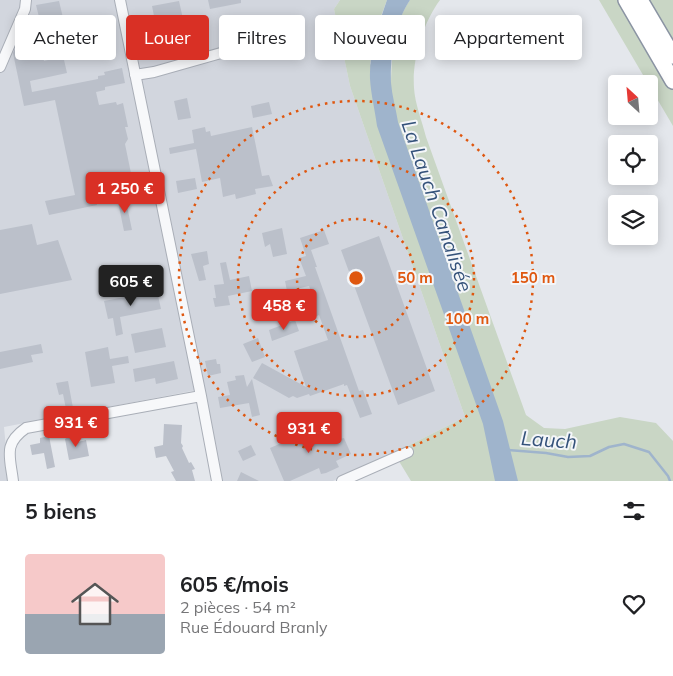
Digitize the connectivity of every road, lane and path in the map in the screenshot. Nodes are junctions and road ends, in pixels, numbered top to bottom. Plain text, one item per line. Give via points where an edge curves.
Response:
1 (26, 0) edge
2 (120, 0) edge
3 (626, 0) edge
4 (640, 0) edge
5 (219, 54) edge
6 (673, 56) edge
7 (0, 67) edge
8 (135, 75) junction
9 (673, 80) edge
10 (201, 396) junction
11 (408, 452) dead end
12 (13, 481) edge
13 (217, 481) edge
14 (342, 481) edge

1 - 7 street
2 - 8 street
3 - 9 highway
4 - 6 highway
5 - 8 street
8 - 10 street
10 - 12 street via 26,428 15,435 9,449
10 - 13 street
11 - 14 street

